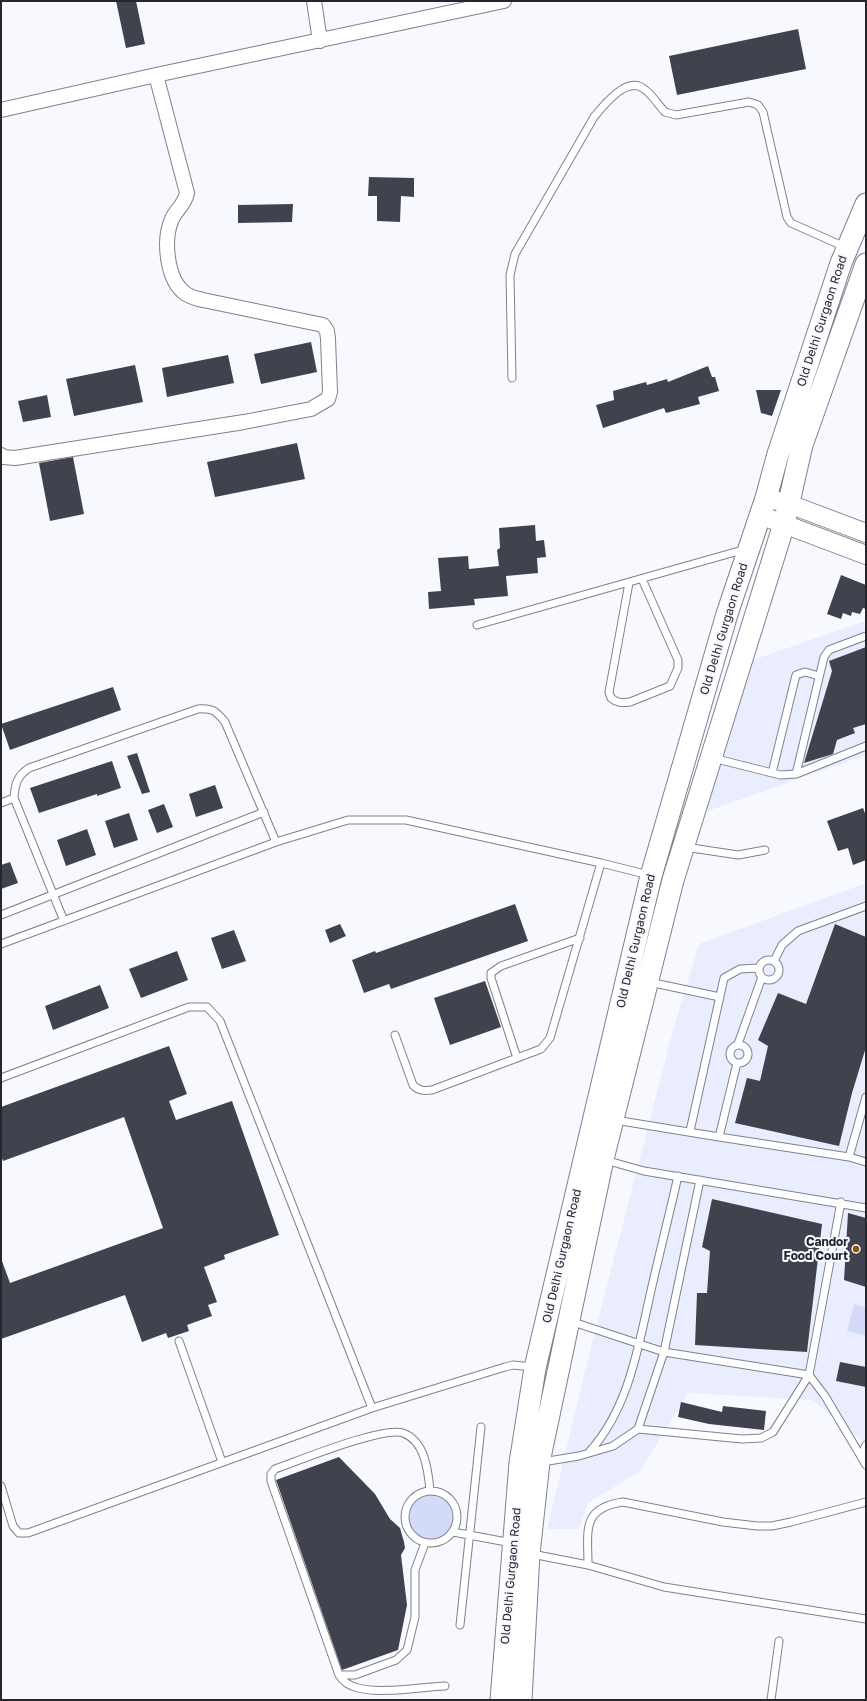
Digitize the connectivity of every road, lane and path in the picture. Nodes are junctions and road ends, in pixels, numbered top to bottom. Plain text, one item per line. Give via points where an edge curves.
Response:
1 (314, 1) edge
2 (504, 1) edge
3 (320, 41) junction
4 (156, 75) junction
5 (1, 110) edge
6 (866, 204) edge
7 (847, 247) junction
8 (866, 264) edge
9 (512, 378) dead end
10 (1, 455) edge
11 (763, 506) junction
12 (787, 514) junction
13 (866, 533) edge
14 (750, 548) junction
15 (866, 555) edge
16 (642, 579) junction
17 (629, 583) junction
18 (477, 625) dead end
19 (866, 636) edge
20 (818, 676) junction
21 (866, 746) edge
22 (711, 757) junction
23 (772, 773) junction
24 (796, 774) junction
25 (14, 798) junction
26 (1, 803) edge
27 (264, 812) junction
28 (276, 842) junction
29 (683, 846) junction
30 (765, 850) dead end
31 (602, 863) junction
32 (651, 876) junction
33 (53, 895) junction
34 (866, 906) edge
35 (1, 915) edge
36 (64, 921) junction
37 (580, 938) junction
38 (1, 944) edge
39 (774, 961) junction
40 (759, 968) junction
41 (762, 977) junction
42 (647, 981) junction
43 (720, 997) junction
44 (395, 1035) dead end
45 (738, 1044) junction
46 (517, 1058) junction
47 (737, 1063) junction
48 (1, 1078) edge
49 (866, 1098) edge
50 (613, 1119) junction
51 (690, 1131) junction
52 (719, 1137) junction
53 (849, 1157) junction
54 (603, 1159) junction
55 (866, 1162) edge
56 (678, 1176) junction
57 (700, 1180) junction
58 (841, 1202) junction
59 (866, 1208) edge
60 (568, 1320) junction
61 (179, 1341) dead end
62 (640, 1342) junction
63 (664, 1352) junction
64 (535, 1368) junction
65 (809, 1375) junction
66 (372, 1408) junction
67 (536, 1420) junction
68 (481, 1427) dead end
69 (638, 1429) junction
70 (866, 1445) edge
71 (590, 1452) junction
72 (861, 1456) junction
73 (222, 1462) junction
74 (539, 1462) junction
75 (866, 1465) edge
76 (1, 1486) edge
77 (430, 1490) junction
78 (866, 1502) edge
79 (453, 1532) junction
80 (469, 1536) junction
81 (424, 1543) junction
82 (522, 1548) junction
83 (588, 1565) junction
84 (866, 1619) edge
85 (460, 1625) dead end
86 (779, 1641) dead end
87 (339, 1675) junction
88 (445, 1686) dead end
89 (501, 1700) edge
90 (521, 1700) edge
91 (771, 1700) edge

1 - 3 street
2 - 3 street
3 - 4 street
4 - 5 street
4 - 10 street via 187,193 183,204 171,220 168,238 167,257 176,282 185,293 203,300 322,325 327,331 328,339 328,399 310,409 244,422 15,458
6 - 7 main road, Old Delhi Gurgaon Road
7 - 9 lane via 791,223 763,112 758,105 745,102 676,115 665,112 645,89 639,86 621,90 594,117 515,254 510,275
7 - 11 main road, Old Delhi Gurgaon Road
8 - 12 main road, Old Delhi Gurgaon Road via 802,446
11 - 12 street
11 - 14 main road, Old Delhi Gurgaon Road
12 - 13 street
12 - 15 street
12 - 22 main road, Old Delhi Gurgaon Road
14 - 16 lane
14 - 32 main road, Old Delhi Gurgaon Road via 727,614
16 - 17 lane
16 - 17 lane via 678,660 678,668 670,686 630,702 615,702 609,692
17 - 18 lane
19 - 20 lane via 829,650
20 - 23 lane via 804,672 796,676
20 - 24 lane
21 - 24 lane
22 - 23 lane
22 - 29 main road, Old Delhi Gurgaon Road
23 - 24 lane
25 - 26 lane
25 - 27 lane via 15,784 20,774 29,768 198,709 209,708 218,713 224,722
25 - 33 lane
27 - 28 lane
27 - 33 lane
28 - 31 lane via 348,820 406,820
28 - 36 lane
29 - 30 lane via 738,855
29 - 42 main road, Old Delhi Gurgaon Road
31 - 32 lane
31 - 37 lane
32 - 64 main road, Old Delhi Gurgaon Road
33 - 35 lane
33 - 36 lane
34 - 39 lane via 798,931 782,945
36 - 38 lane
37 - 46 lane via 550,1038 542,1049
37 - 46 lane via 501,966 491,973
39 - 40 lane via 765,961
39 - 41 lane via 778,967 777,976 771,979
40 - 41 lane
40 - 43 lane via 730,972 724,978
41 - 45 lane
42 - 43 lane
42 - 50 main road, Old Delhi Gurgaon Road
43 - 51 lane
44 - 46 lane via 413,1085 418,1090 432,1090
45 - 47 lane via 732,1048 730,1055
45 - 47 lane via 745,1046 748,1053 746,1060
47 - 52 lane
48 - 66 lane via 189,1008 207,1007 220,1021
49 - 53 lane
50 - 51 lane
50 - 54 main road, Old Delhi Gurgaon Road
51 - 52 lane
52 - 53 lane
53 - 55 lane
54 - 56 lane via 644,1171
54 - 60 main road, Old Delhi Gurgaon Road
56 - 57 lane
56 - 62 lane
57 - 58 lane
57 - 63 lane
58 - 59 lane
58 - 65 lane
60 - 62 lane
60 - 67 main road, Old Delhi Gurgaon Road
61 - 73 lane
62 - 63 lane
62 - 71 lane via 617,1412 606,1433
63 - 65 lane
63 - 69 lane
64 - 66 lane via 513,1365
64 - 67 main road, Old Delhi Gurgaon Road
65 - 69 lane via 773,1432 761,1438 742,1439
65 - 72 lane
66 - 73 lane
67 - 74 main road, Old Delhi Gurgaon Road
67 - 82 main road, Old Delhi Gurgaon Road via 520,1463
68 - 80 lane
69 - 71 lane via 614,1446
70 - 72 lane
71 - 74 lane via 580,1456
72 - 75 lane
73 - 76 lane via 28,1533 19,1532 13,1526
74 - 82 main road, Old Delhi Gurgaon Road
77 - 79 lane via 448,1496 455,1504 458,1523
77 - 81 lane via 419,1493 411,1500 406,1510 405,1521 409,1532
77 - 87 lane via 428,1469 418,1446 404,1433 393,1431 335,1447 275,1469 271,1474
78 - 83 lane via 772,1526 723,1522 623,1502 610,1504 602,1506 590,1521
79 - 80 lane
79 - 81 lane via 440,1542
80 - 82 lane
80 - 85 lane
81 - 87 lane via 415,1570 415,1617 407,1650 396,1660 355,1675
82 - 83 lane
82 - 89 main road, Old Delhi Gurgaon Road
82 - 90 main road, Old Delhi Gurgaon Road
83 - 84 lane via 664,1587
86 - 91 lane
87 - 88 lane via 349,1685 372,1690

